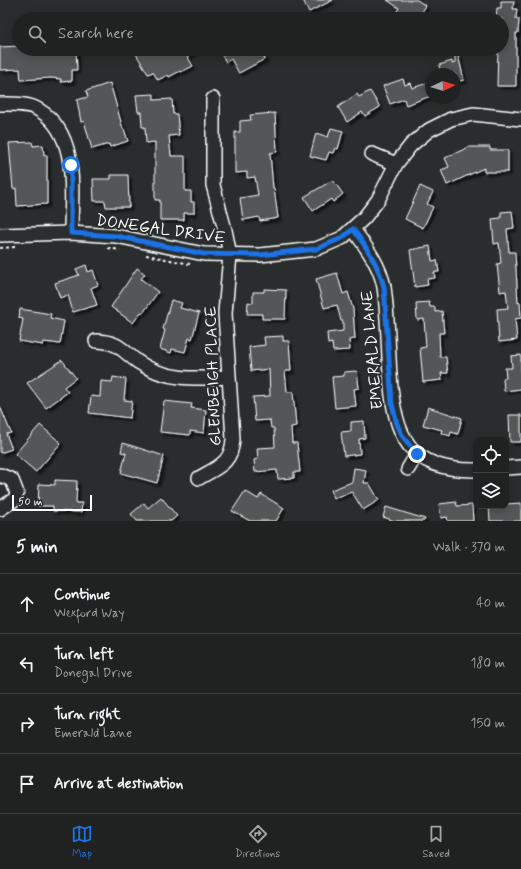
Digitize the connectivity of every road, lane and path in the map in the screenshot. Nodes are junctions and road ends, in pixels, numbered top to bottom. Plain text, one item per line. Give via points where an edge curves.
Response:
1 (213, 99) dead end
2 (0, 104) edge
3 (521, 119) edge
4 (372, 154) dead end
5 (396, 164) junction
6 (353, 229) junction
7 (71, 233) junction
8 (0, 236) edge
9 (230, 255) junction
10 (96, 341) dead end
11 (228, 377) junction
12 (417, 454) junction
13 (521, 467) edge
14 (509, 468) edge
15 (408, 469) dead end
16 (473, 470) edge
17 (0, 475) edge
18 (199, 478) dead end
19 (0, 509) edge

1 - 9 street, GLENBEIGH PLACE via 213,185
2 - 7 street via 25,105 39,109 60,131 71,165
3 - 5 street, DONEGAL DRIVE via 473,114 451,119 423,135
4 - 5 street
5 - 6 street, DONEGAL DRIVE via 378,200
6 - 9 street, DONEGAL DRIVE via 342,238 316,249
6 - 12 street, EMERALD LANE via 368,249 384,287 392,404 403,437
7 - 8 street, DONEGAL DRIVE
7 - 9 street, DONEGAL DRIVE via 116,236 204,254
9 - 11 street, GLENBEIGH PLACE via 225,313
10 - 11 street via 110,342 138,362 169,377 190,380
11 - 18 street, GLENBEIGH PLACE via 233,451 226,462
12 - 15 street
12 - 16 street, EMERALD LANE via 440,467
13 - 14 street
17 - 19 street via 12,480 16,493 15,500

